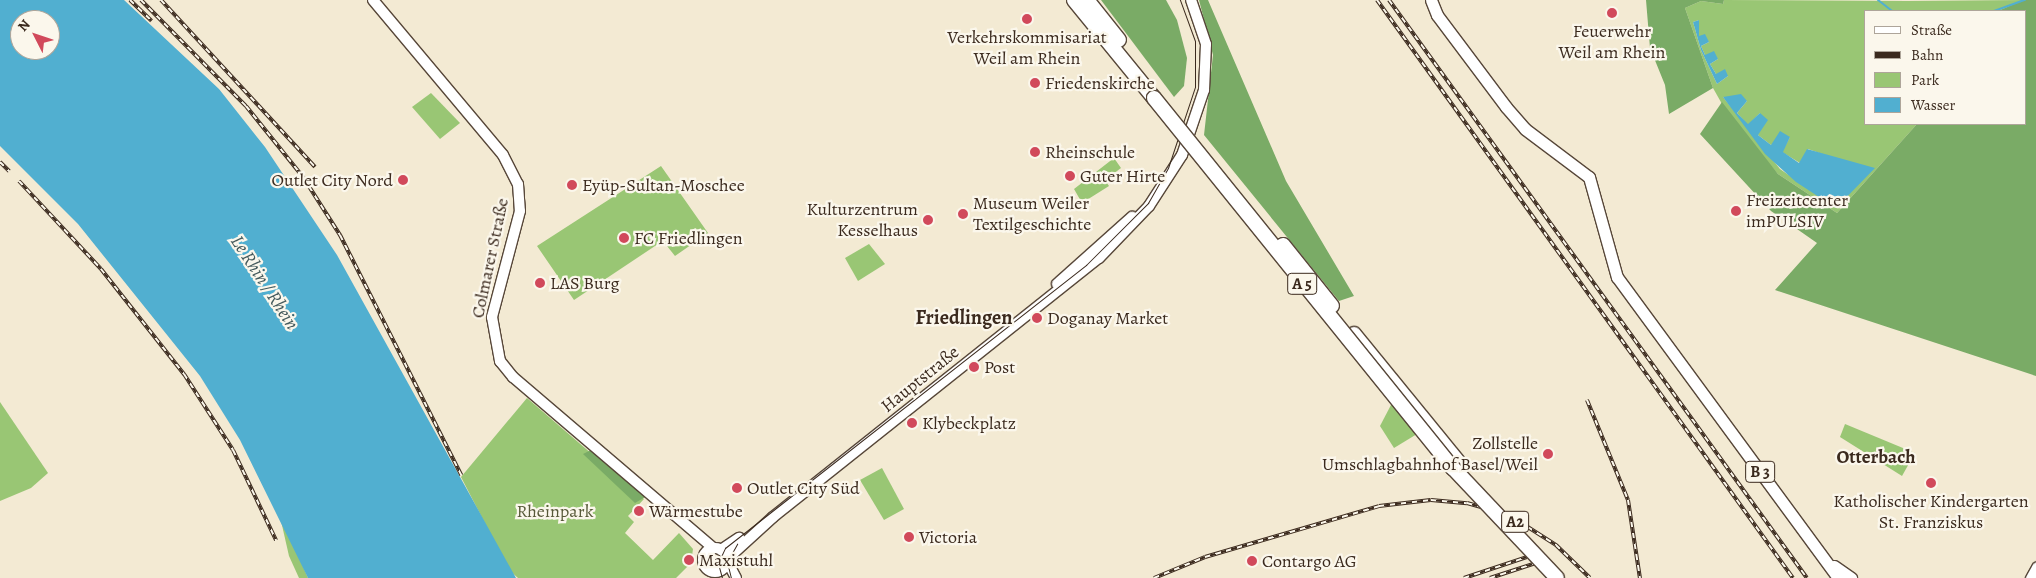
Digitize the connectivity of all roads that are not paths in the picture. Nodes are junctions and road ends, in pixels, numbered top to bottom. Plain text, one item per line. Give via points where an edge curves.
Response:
1 (373, 0) edge
2 (1074, 0) edge
3 (1087, 0) edge
4 (1191, 0) edge
5 (1431, 0) edge
6 (1158, 96) junction
7 (1182, 149) junction
8 (1457, 467) junction
9 (713, 550) junction
10 (1826, 561) junction
11 (726, 567) edge
12 (2036, 567) edge
13 (736, 578) edge
14 (1557, 578) edge
15 (1569, 578) edge
16 (1838, 578) edge
17 (1851, 578) edge
18 (2030, 578) edge

1 - 9 main road, Colmarer Straße via 504,155 518,184 520,211 492,317 500,361 513,377
2 - 6 highway, A 5
3 - 6 highway, A 5
4 - 7 main road, Hauptstraße via 1203,31 1207,68 1199,108
5 - 10 main road, B 3 via 1437,15 1506,107 1526,129 1589,176 1617,277
6 - 8 highway, A 5, bridge
7 - 9 main road, Hauptstraße via 1129,220 1064,278
7 - 11 main road, Hauptstraße via 1153,201 1105,253 773,517
8 - 14 highway, A2, bridge
8 - 15 highway, A2
9 - 11 main road
9 - 11 main road via 707,569
10 - 16 main road, B 3
10 - 17 main road, B 3
11 - 13 main road
12 - 18 street

